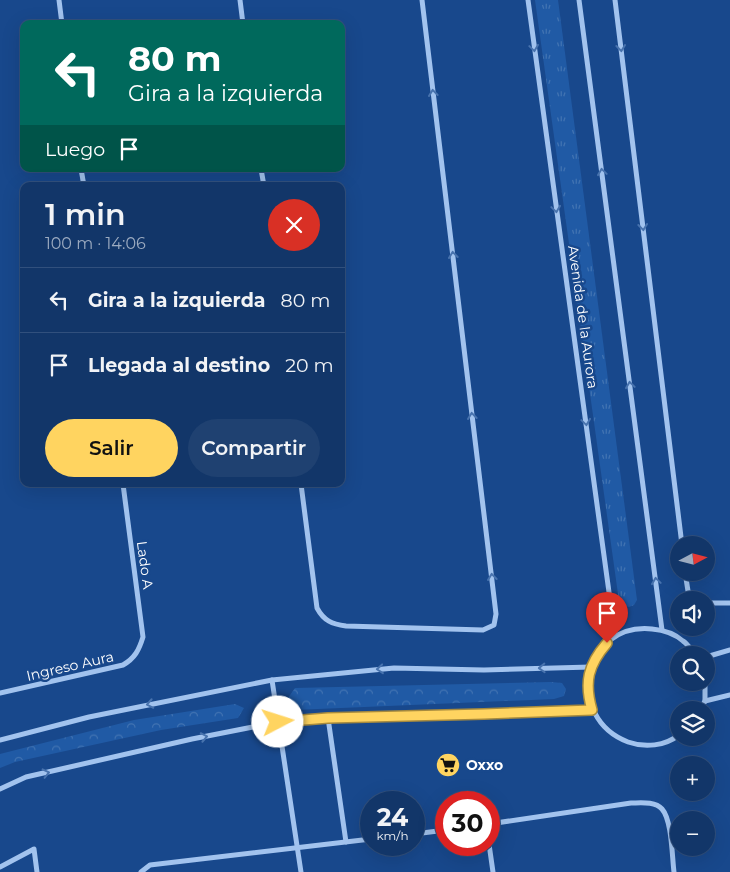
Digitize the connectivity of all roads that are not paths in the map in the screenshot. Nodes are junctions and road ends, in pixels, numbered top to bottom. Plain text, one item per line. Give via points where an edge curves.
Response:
1 (59, 0) edge
2 (240, 0) edge
3 (422, 0) edge
4 (528, 0) edge
5 (579, 0) edge
6 (615, 0) edge
7 (62, 20) edge
8 (242, 20) edge
9 (123, 487) edge
10 (301, 487) edge
11 (681, 536) edge
12 (715, 603) edge
13 (730, 603) edge
14 (662, 630) junction
15 (615, 636) junction
16 (688, 646) edge
17 (140, 650) joint
18 (730, 650) edge
19 (715, 654) edge
20 (591, 667) junction
21 (272, 680) junction
22 (704, 691) edge
23 (0, 694) edge
24 (730, 695) edge
25 (705, 701) joint
26 (592, 710) junction
27 (328, 718) junction
28 (278, 722) junction
29 (0, 740) edge
30 (670, 741) edge
31 (0, 789) edge
32 (500, 822) edge
33 (360, 840) edge
34 (346, 842) junction
35 (297, 848) junction
36 (490, 856) edge
37 (0, 867) edge
38 (37, 872) edge
39 (141, 872) edge
40 (301, 872) edge
41 (492, 872) edge
42 (674, 872) edge

1 - 7 street
2 - 8 street
10 -> 3 street via 317,608 328,622 346,626 483,630 494,625 496,614
4 -> 15 street, Avenida de la Aurora
14 -> 5 street
6 -> 11 street
9 - 17 street, Lado A via 144,636
12 - 13 street
14 - 15 street via 635,629
14 - 16 street
15 - 20 street via 597,654
17 - 23 street, Ingreso Aura via 123,665
18 - 19 street
20 -> 21 street via 394,668
20 - 26 street via 588,696
21 - 28 street
21 -> 29 street via 88,716
22 - 25 street
24 - 25 street
26 - 27 street
26 - 30 street via 603,726 618,738 636,745
27 - 28 street
27 - 34 street
31 -> 28 street via 26,777
28 - 35 street
32 - 42 street via 631,803 654,804 661,808 666,818
33 - 34 street
34 - 35 street
35 - 39 street via 150,865
35 - 40 street
36 - 41 street
37 - 38 street via 34,850

